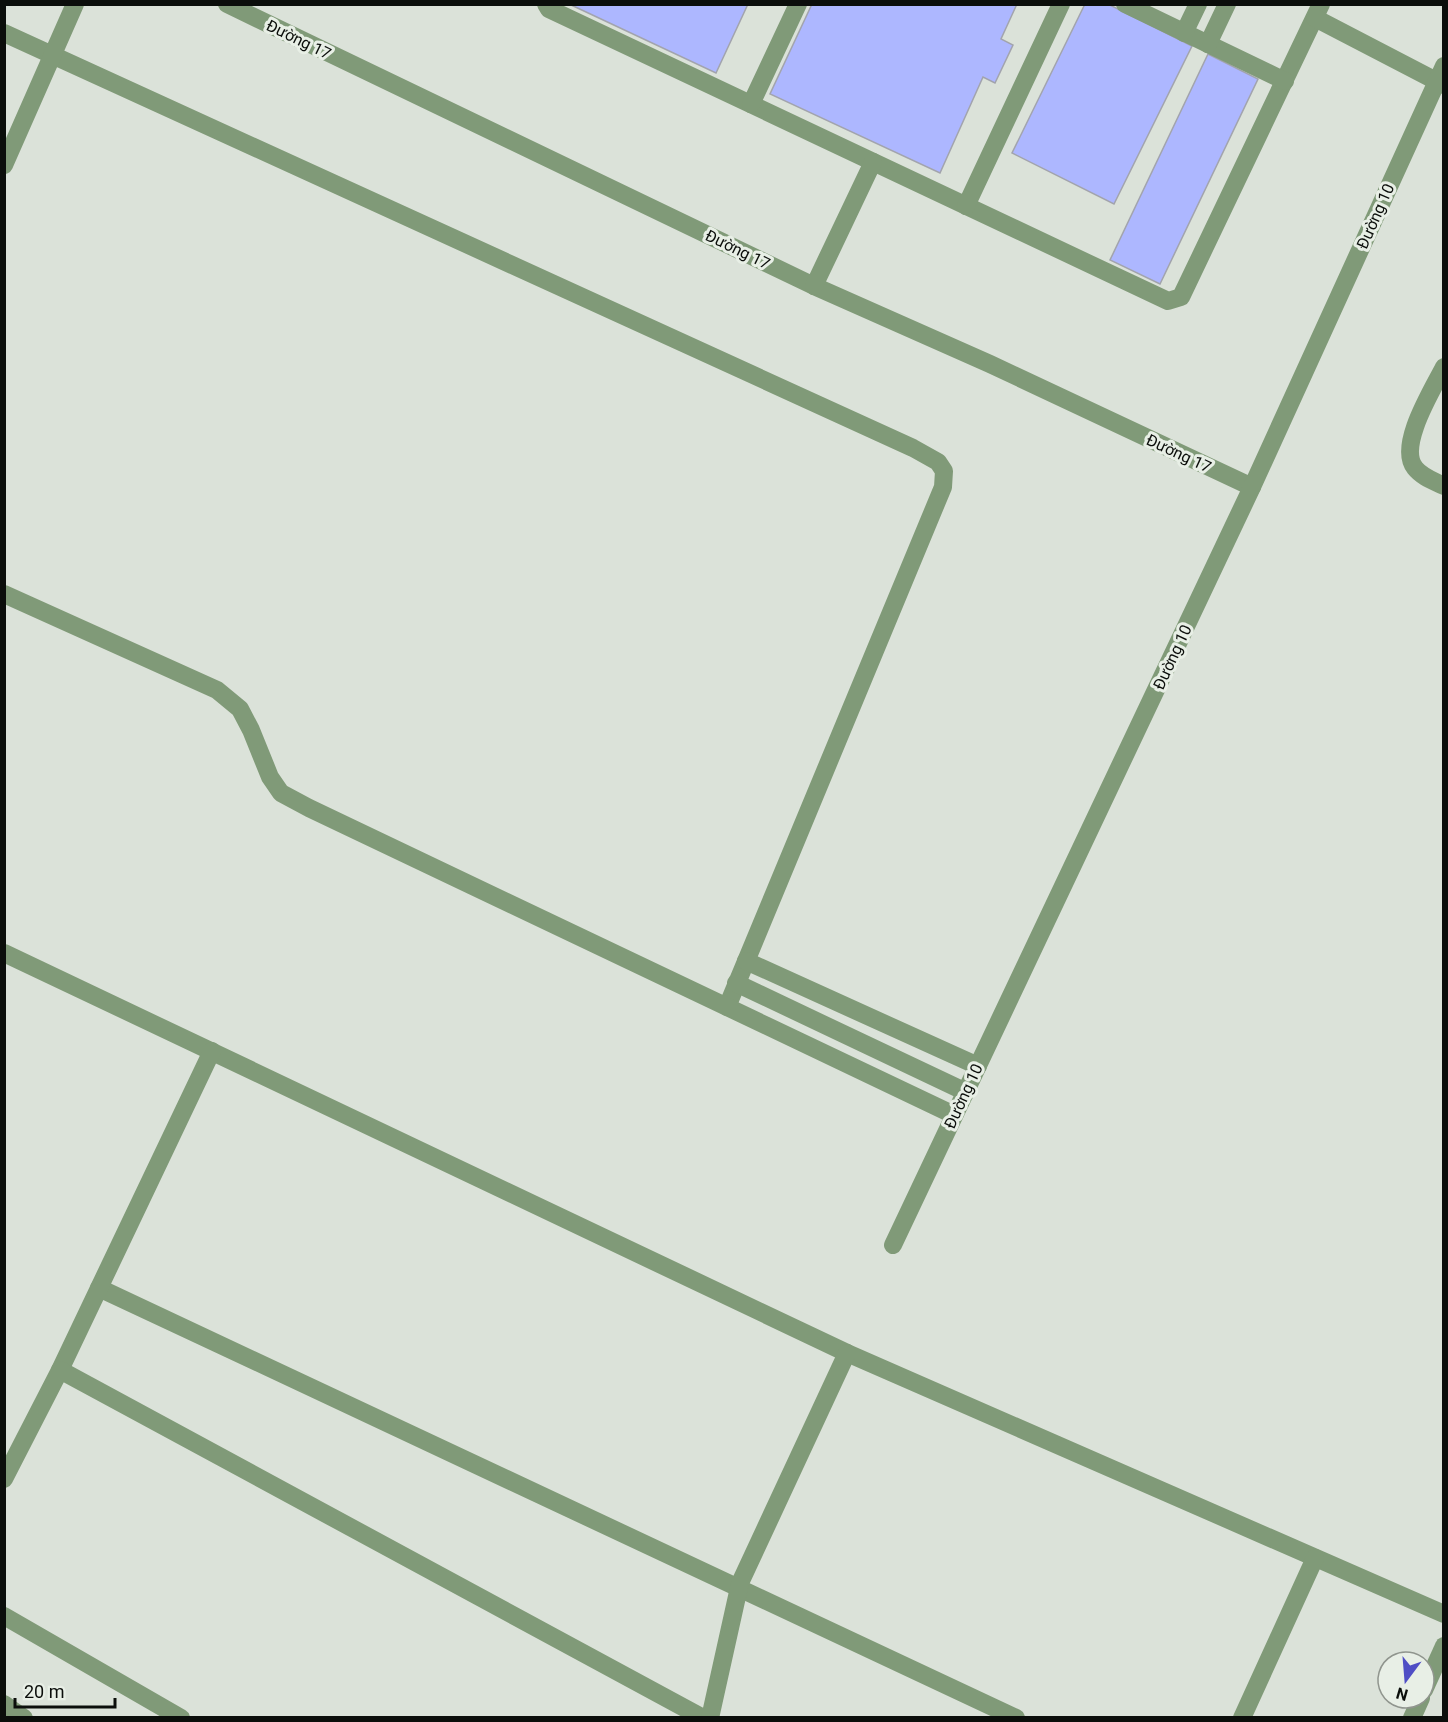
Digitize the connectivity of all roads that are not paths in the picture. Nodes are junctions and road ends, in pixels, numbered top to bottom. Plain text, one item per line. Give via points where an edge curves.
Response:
1 (75, 4) edge
2 (226, 4) edge
3 (546, 4) edge
4 (798, 4) edge
5 (1061, 4) edge
6 (1125, 4) edge
7 (1198, 4) edge
8 (1227, 4) edge
9 (1318, 11) edge
10 (4, 33) edge
11 (1184, 33) junction
12 (1208, 44) junction
13 (53, 56) junction
14 (1441, 77) edge
15 (1285, 81) junction
16 (752, 104) junction
17 (873, 162) junction
18 (4, 165) edge
19 (966, 206) junction
20 (814, 286) junction
21 (1443, 367) edge
22 (1443, 486) edge
23 (1252, 487) junction
24 (4, 594) edge
25 (4, 953) edge
26 (746, 961) junction
27 (736, 983) junction
28 (727, 1007) junction
29 (212, 1051) junction
30 (978, 1066) junction
31 (966, 1092) junction
32 (954, 1115) junction
33 (893, 1245) dead end
34 (99, 1288) junction
35 (847, 1353) junction
36 (60, 1370) junction
37 (4, 1479) edge
38 (1315, 1558) junction
39 (739, 1588) junction
40 (1443, 1614) edge
41 (4, 1616) edge
42 (1443, 1646) edge
43 (1436, 1662) edge
44 (4, 1704) edge
45 (24, 1718) edge
46 (181, 1718) edge
47 (703, 1718) edge
48 (710, 1718) edge
49 (1016, 1718) edge
50 (1242, 1718) edge

1 - 13 street
2 - 20 street, Đường 17
3 - 16 street via 549,9
4 - 16 street
5 - 19 street
6 - 11 street
7 - 11 street
8 - 12 street
9 - 14 street
9 - 15 street
10 - 13 street
11 - 12 street
12 - 15 street
13 - 18 street
13 - 26 street via 938,462 944,471 943,487
14 - 23 street, Đường 10
15 - 19 street via 1181,297 1168,301
16 - 17 street
17 - 19 street
17 - 20 street
20 - 23 street, Đường 17
21 - 22 street via 1411,436 1409,454 1414,467
23 - 30 street, Đường 10
24 - 28 street via 217,690 240,709 270,777 282,793
25 - 29 street
26 - 27 street
26 - 30 street
27 - 28 street
27 - 31 street
28 - 32 street
29 - 34 street
29 - 35 street
30 - 31 street, Đường 10
31 - 32 street, Đường 10
32 - 33 street, Đường 10
34 - 36 street
34 - 39 street
35 - 38 street
35 - 39 street
36 - 37 street
36 - 47 street
38 - 40 street
38 - 50 street
39 - 48 street
39 - 49 street
41 - 46 street
42 - 43 street
44 - 45 street

